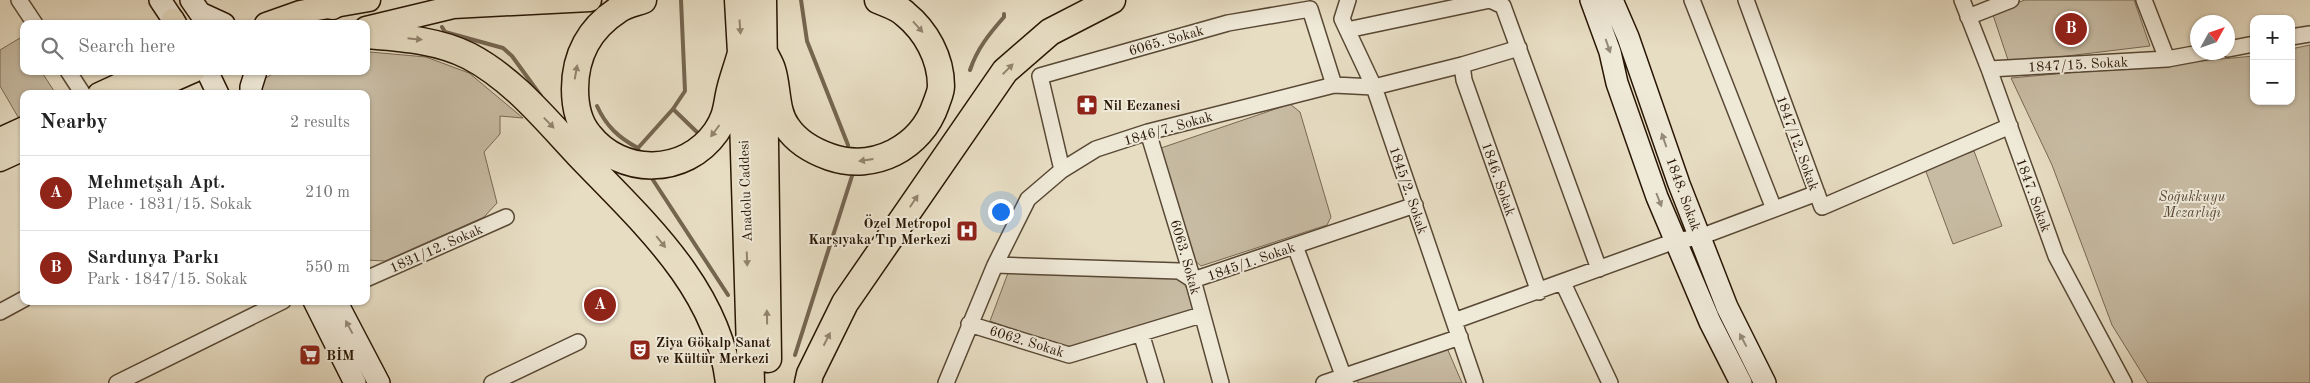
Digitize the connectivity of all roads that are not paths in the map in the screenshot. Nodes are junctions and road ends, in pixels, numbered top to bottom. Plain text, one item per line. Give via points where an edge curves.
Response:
1 (19, 0) edge
2 (160, 0) edge
3 (192, 0) edge
4 (369, 0) edge
5 (590, 0) edge
6 (643, 0) edge
7 (738, 0) edge
8 (763, 0) edge
9 (878, 0) edge
10 (1112, 0) edge
11 (1348, 0) edge
12 (1591, 0) edge
13 (1612, 0) edge
14 (1692, 0) edge
15 (1746, 0) edge
16 (1962, 0) edge
17 (2011, 0) edge
18 (2144, 0) edge
19 (337, 3) edge
20 (1307, 4) edge
21 (1968, 18) junction
22 (32, 20) edge
23 (173, 20) edge
24 (215, 20) edge
25 (277, 20) edge
26 (370, 27) edge
27 (1347, 30) junction
28 (2310, 34) edge
29 (370, 35) edge
30 (2295, 36) edge
31 (2250, 45) edge
32 (2235, 47) edge
33 (1518, 48) junction
34 (752, 53) junction
35 (2190, 55) edge
36 (2167, 59) junction
37 (1462, 65) junction
38 (1989, 69) junction
39 (71, 75) edge
40 (141, 75) edge
41 (185, 75) edge
42 (209, 75) edge
43 (255, 75) edge
44 (1334, 84) junction
45 (1374, 87) junction
46 (80, 90) edge
47 (107, 90) edge
48 (151, 90) edge
49 (216, 90) edge
50 (251, 90) edge
51 (2010, 126) junction
52 (20, 130) edge
53 (1148, 132) junction
54 (0, 139) edge
55 (20, 151) edge
56 (0, 160) edge
57 (1062, 170) junction
58 (1817, 193) junction
59 (1415, 205) junction
60 (1774, 209) junction
61 (506, 217) dead end
62 (1700, 237) junction
63 (1675, 241) junction
64 (1295, 246) junction
65 (995, 265) junction
66 (1599, 269) junction
67 (370, 277) edge
68 (1194, 280) junction
69 (1563, 283) junction
70 (1539, 292) junction
71 (20, 301) edge
72 (275, 305) edge
73 (316, 305) edge
74 (338, 305) edge
75 (0, 312) edge
76 (1201, 315) junction
77 (1454, 321) junction
78 (969, 324) junction
79 (1142, 333) junction
80 (1460, 337) junction
81 (578, 342) dead end
82 (1344, 380) edge
83 (499, 382) edge
84 (2124, 382) edge
85 (117, 383) edge
86 (355, 383) edge
87 (379, 383) edge
88 (728, 383) edge
89 (750, 383) edge
90 (768, 383) edge
91 (808, 383) edge
92 (946, 383) edge
93 (1156, 383) edge
94 (1221, 383) edge
95 (1324, 383) edge
96 (1475, 383) edge
97 (1610, 383) edge
98 (1741, 383) edge
99 (1765, 383) edge

1 - 22 street
2 - 23 main road
3 - 24 main road via 200,13
4 - 19 main road
5 - 26 main road via 453,7
34 -> 6 highway via 730,87 726,115 715,134 695,153 671,164 649,167 609,155 588,134 575,109 575,78 581,49 597,28 619,9
7 -> 34 highway, Anadolu Caddesi
8 - 34 highway, Anadolu Caddesi
9 -> 34 highway via 904,12 920,29 931,44 939,67 941,88 932,116 918,136 899,151 887,156 845,162 817,152 798,140 786,126 772,69
91 -> 10 highway via 845,303 1004,71 1050,32
11 - 27 street, 1845/2. Sokak via 1342,19
12 -> 63 main road, 1848. Sokak
62 -> 13 main road, 1848. Sokak
14 - 60 street
15 - 58 street, 1847/12. Sokak
16 - 21 street, 1847. Sokak
17 - 21 street
18 - 36 street
19 - 25 main road
20 - 44 street, 6065. Sokak
20 - 57 street, 6065. Sokak via 1040,76
21 - 38 street, 1847. Sokak
27 - 33 street via 1490,0 1503,6
27 - 45 street, 1845/2. Sokak
28 - 30 street
29 -> 88 highway via 422,40 468,56 509,82 680,264 707,311 726,359
31 - 32 street
33 - 37 street, 1846/7. Sokak
33 - 66 street
34 -> 89 highway, Anadolu Caddesi
90 -> 34 highway, Anadolu Caddesi
35 - 36 street, 1847/15. Sokak
36 - 38 street, 1847/15. Sokak
37 - 45 street, 1846/7. Sokak
37 - 70 street, 1846. Sokak via 1464,80
38 - 51 street, 1847. Sokak
39 - 46 street
40 - 47 main road
41 - 48 main road
42 - 49 main road
43 - 50 main road
44 - 45 street, 1846/7. Sokak
44 - 53 street, 1846/7. Sokak
45 - 59 street, 1845/2. Sokak
51 - 58 street, 1847/12. Sokak via 1822,207
51 - 84 street, 1847. Sokak via 2056,256
52 - 54 main road
53 - 57 street, 1846/7. Sokak via 1096,149
53 - 68 street, 6063. Sokak
55 - 56 main road
57 - 65 street, 1846/7. Sokak via 1028,199
58 - 60 street
59 - 64 street, 1845/1. Sokak
59 - 77 street, 1845/2. Sokak
60 - 62 street
61 - 67 street, 1831/12. Sokak
62 - 63 street
99 -> 62 main road, 1848. Sokak via 1734,324
63 - 66 street
63 - 98 main road, 1848. Sokak
64 - 68 street, 1845/1. Sokak
64 - 82 street
65 - 68 street, 1845/1. Sokak via 1179,271
65 - 78 street, 1846/7. Sokak
66 - 69 street
68 - 76 street, 6063. Sokak
69 - 70 street
69 - 97 street
70 - 77 street
71 - 75 street
72 - 85 street
73 - 86 main road
87 -> 74 main road
76 - 79 street, 6062. Sokak
76 - 94 street, 6063. Sokak
77 - 80 street, 1845/2. Sokak
78 - 79 street, 6062. Sokak via 1068,355
78 - 92 street, 1846/7. Sokak
79 - 93 street
80 - 82 street
80 - 96 street, 1845/2. Sokak
81 - 83 street
82 - 95 street

